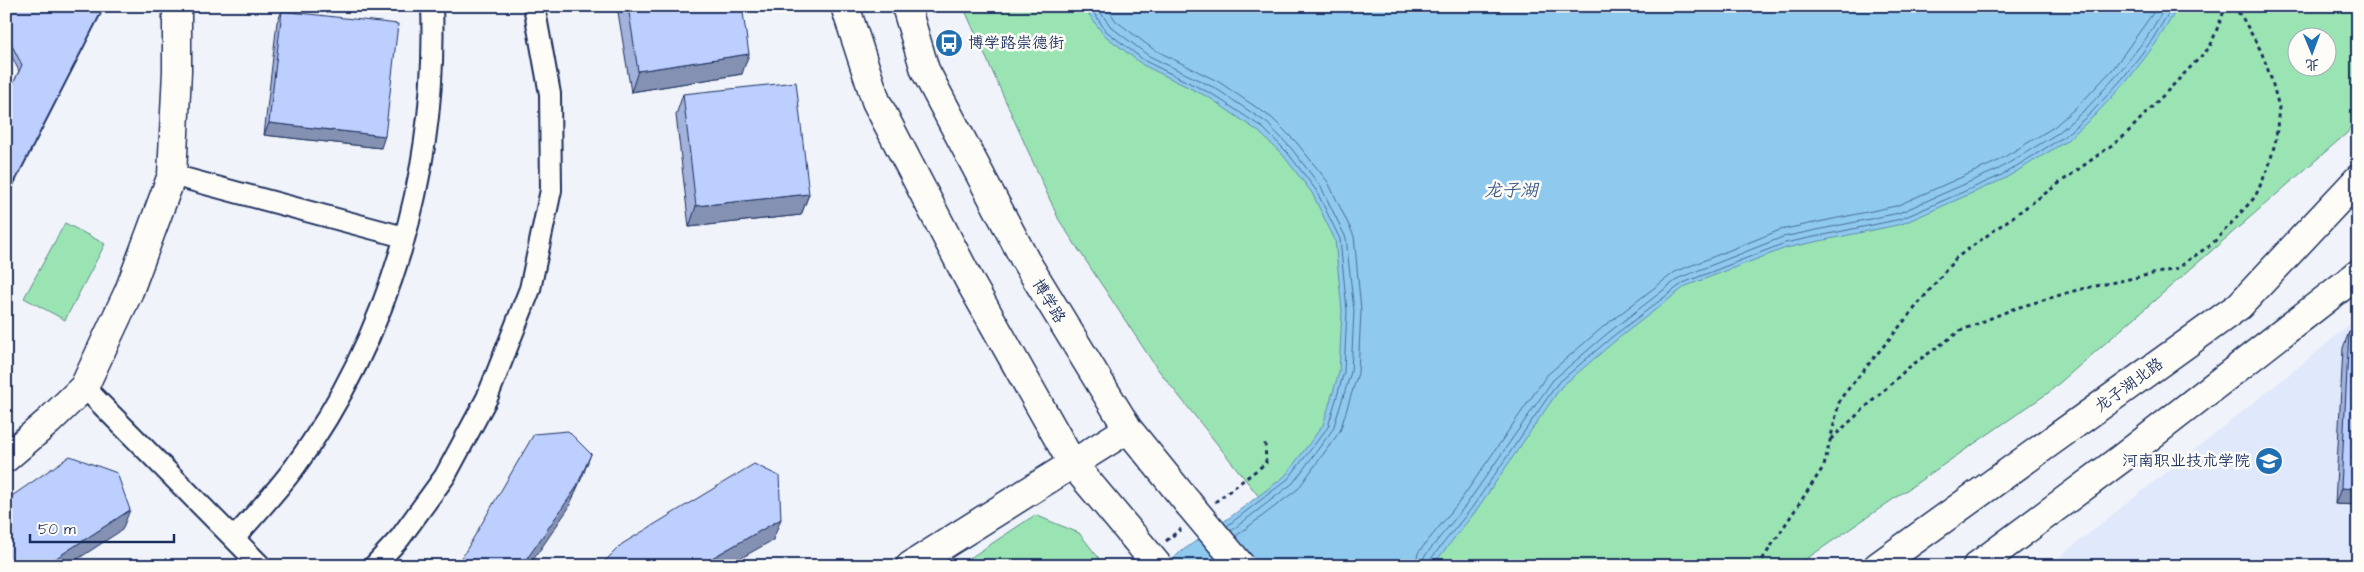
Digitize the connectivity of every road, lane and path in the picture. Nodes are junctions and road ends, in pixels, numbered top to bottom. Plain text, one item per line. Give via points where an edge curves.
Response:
1 (177, 6) edge
2 (432, 6) edge
3 (534, 6) edge
4 (845, 6) edge
5 (906, 6) edge
6 (2226, 6) edge
7 (2233, 6) edge
8 (172, 175) junction
9 (2358, 179) edge
10 (404, 237) junction
11 (2358, 274) edge
12 (84, 386) junction
13 (1128, 429) junction
14 (1831, 439) junction
15 (6, 458) edge
16 (1072, 463) junction
17 (235, 537) junction
18 (262, 566) edge
19 (374, 566) edge
20 (910, 566) edge
21 (1158, 566) edge
22 (1241, 566) edge
23 (1758, 566) edge
24 (1878, 566) edge
25 (1977, 566) edge

1 - 8 street via 178,71
2 - 10 street via 432,72 425,139
3 - 19 street via 550,94 551,190 530,289 487,398 445,476 400,538
4 - 16 street via 876,101 970,282
5 - 13 street, 博学路 via 926,70 1025,260
6 - 14 path via 2210,46 2123,137 1956,258 1840,400
7 - 14 path via 2261,51 2279,107 2270,166 2255,197 2213,243 2176,269 2077,290 2013,309 1960,331 1908,368
8 - 10 street
8 - 12 street via 129,291
9 - 24 street, 龙子湖北路 via 2239,306
10 - 17 street via 390,288 358,362 294,468
11 - 25 street
12 - 15 street via 49,422
12 - 17 street
13 - 16 street
13 - 22 street, 博学路, bridge
14 - 23 path via 1824,466
16 - 20 street
16 - 21 street, bridge
17 - 18 street

